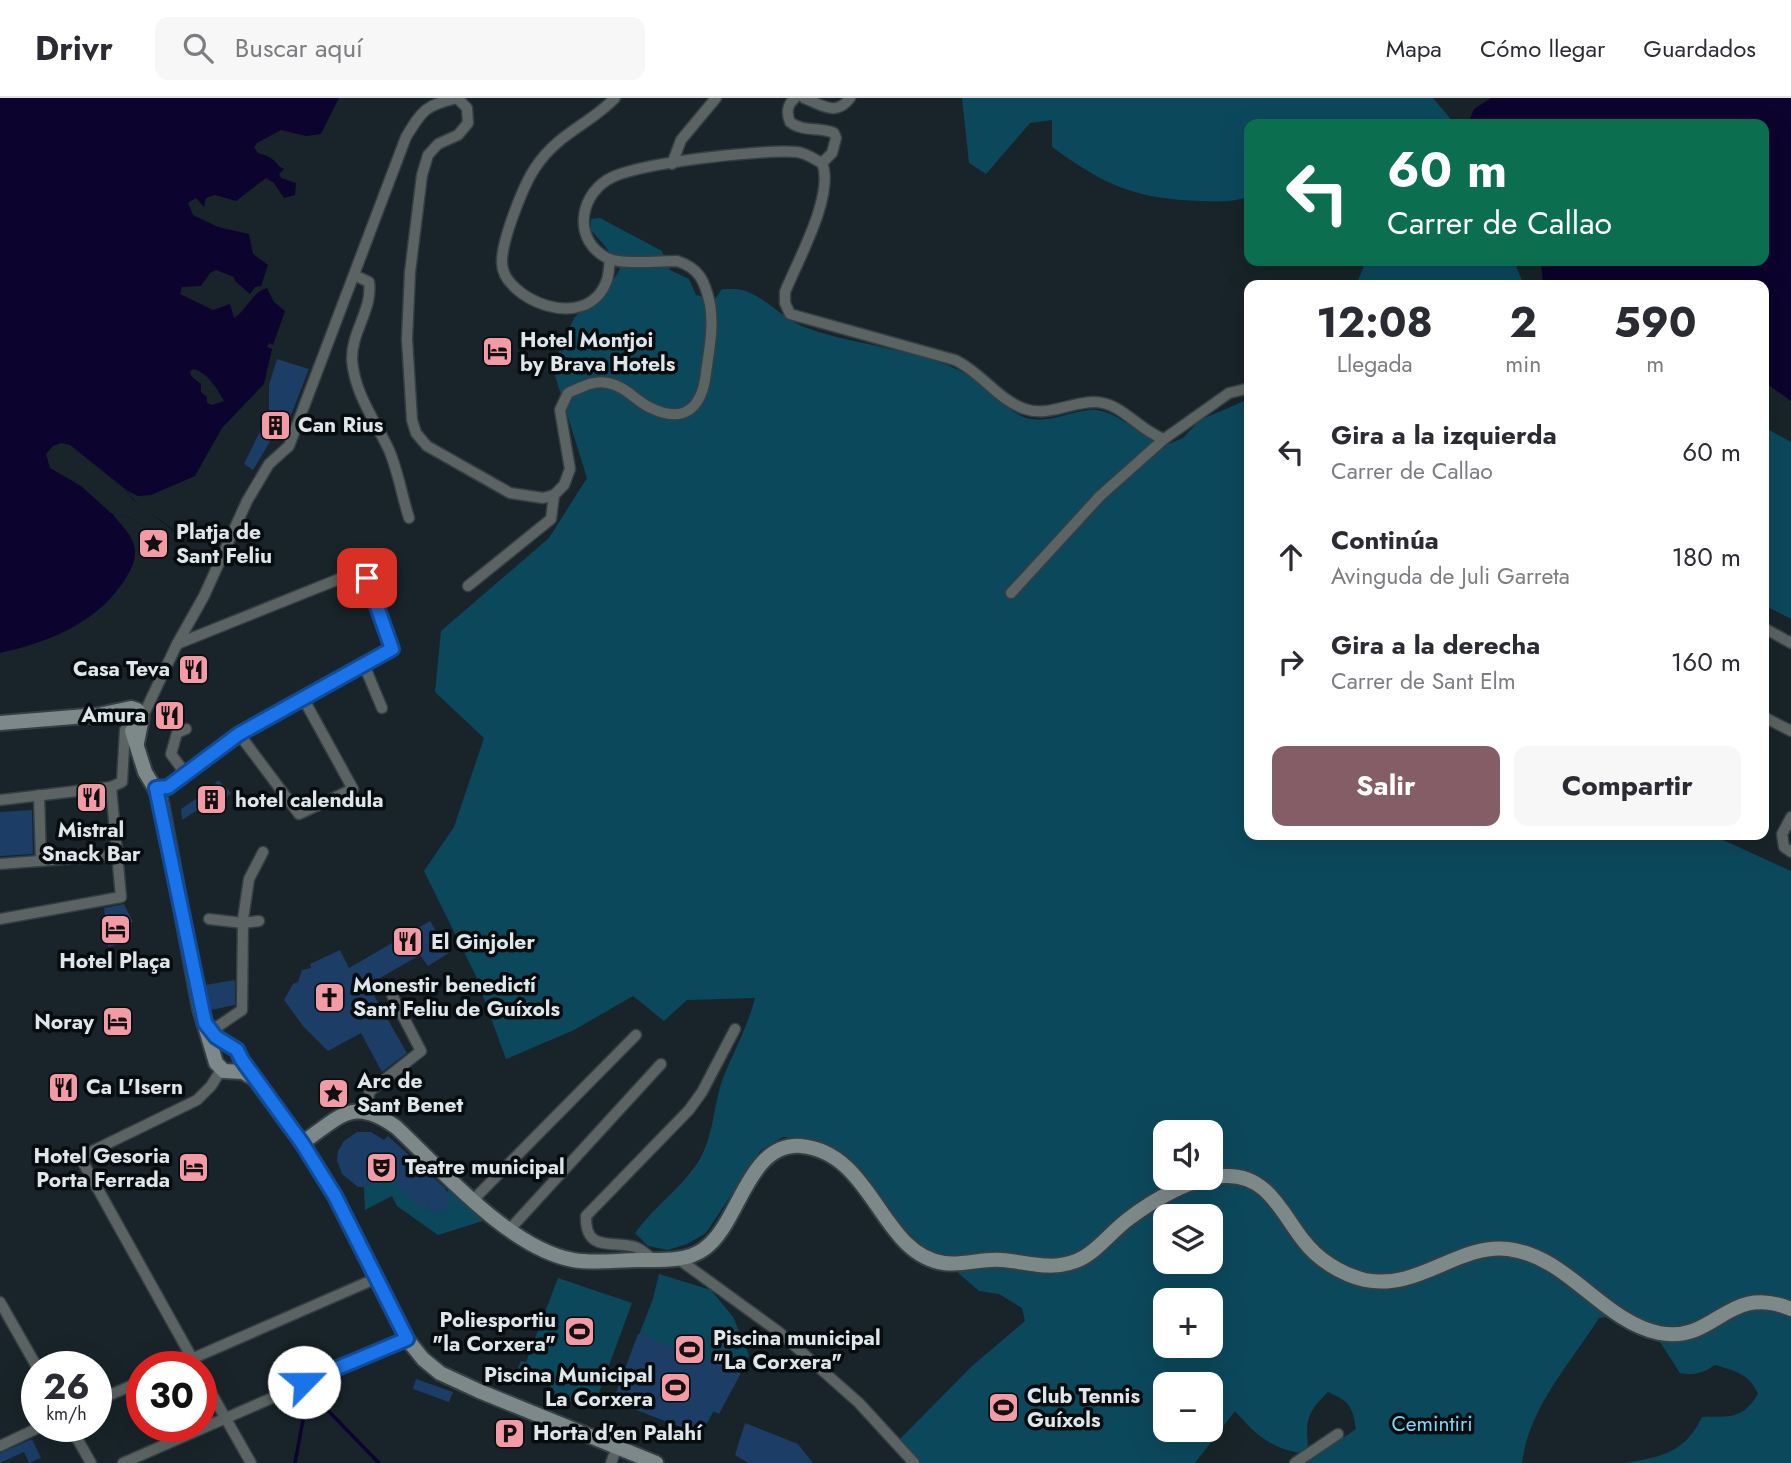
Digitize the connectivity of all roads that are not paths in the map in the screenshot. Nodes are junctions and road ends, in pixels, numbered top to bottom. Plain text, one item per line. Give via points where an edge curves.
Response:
1 (457, 98) edge
2 (615, 98) edge
3 (716, 98) edge
4 (795, 98) edge
5 (804, 98) edge
6 (850, 98) edge
7 (822, 163) junction
8 (672, 164) junction
9 (610, 259) junction
10 (354, 275) junction
11 (1244, 389) edge
12 (1164, 439) junction
13 (554, 495) junction
14 (409, 518) dead end
15 (468, 586) dead end
16 (1011, 593) dead end
17 (1769, 631) edge
18 (1791, 643) edge
19 (177, 644) junction
20 (364, 665) junction
21 (303, 698) junction
22 (382, 708) dead end
23 (131, 720) junction
24 (1769, 720) edge
25 (0, 723) edge
26 (186, 729) dead end
27 (1791, 731) edge
28 (239, 734) junction
29 (185, 773) junction
30 (111, 787) junction
31 (156, 788) junction
32 (38, 795) junction
33 (0, 800) edge
34 (1791, 817) edge
35 (263, 852) dead end
36 (1791, 852) edge
37 (117, 855) junction
38 (41, 861) junction
39 (0, 864) edge
40 (0, 919) edge
41 (209, 919) dead end
42 (259, 921) dead end
43 (243, 923) junction
44 (392, 995) dead end
45 (208, 1027) junction
46 (734, 1029) dead end
47 (636, 1035) dead end
48 (231, 1046) junction
49 (661, 1064) dead end
50 (227, 1065) junction
51 (365, 1110) junction
52 (302, 1143) junction
53 (474, 1199) junction
54 (509, 1230) junction
55 (676, 1258) junction
56 (654, 1260) junction
57 (377, 1278) junction
58 (0, 1302) edge
59 (1791, 1309) edge
60 (407, 1339) junction
61 (28, 1351) edge
62 (189, 1351) edge
63 (217, 1352) edge
64 (217, 1404) edge
65 (224, 1417) junction
66 (1338, 1434) dead end
67 (21, 1436) edge
68 (79, 1442) edge
69 (0, 1446) edge
70 (617, 1447) junction
71 (903, 1459) edge
72 (91, 1463) edge
73 (122, 1463) edge
74 (251, 1463) edge
75 (611, 1463) edge
76 (656, 1463) edge
77 (914, 1463) edge
78 (1295, 1463) edge

1 - 10 street via 431,104 406,137
1 - 13 street via 467,108 468,123 428,155 422,175 410,272 412,420 427,446 510,493
2 - 9 street via 561,137 535,168 520,199 502,264 507,278 525,295 554,310 570,311 598,294 607,281
3 - 8 street via 681,141
4 - 7 street via 789,105 790,121 834,133 832,153
5 - 6 street via 834,110
7 - 8 street via 801,152 774,151
7 - 12 street via 825,191 785,292 790,314 955,360 970,367 1013,405 1028,411 1107,404
8 - 9 street via 621,172 594,191 582,219 583,230 592,248
9 - 13 street via 677,261 696,270 706,285 713,318 704,393 685,413 670,414 648,407 611,383 592,382 568,393 560,410 570,469
10 - 14 street via 369,282 372,297 352,359 363,405 390,451
10 - 19 street via 289,446 269,464 247,501
11 - 12 street via 1229,393
12 - 16 street via 1100,496
13 - 15 street via 551,519
17 - 18 street
19 - 20 street via 359,571 367,578 392,649
19 - 23 street via 149,701
20 - 21 street
20 - 22 street
21 - 28 street
21 - 28 street via 353,789 299,814
23 - 25 main road via 98,715
23 - 30 street via 122,782
23 - 31 main road via 136,748
24 - 27 street
26 - 29 street via 177,733 171,754
28 - 29 street
29 - 31 street via 168,787
30 - 32 street
30 - 37 street
31 - 45 main road
32 - 33 street
32 - 38 street
34 - 36 street via 1782,834 1784,847
35 - 43 street via 249,879
37 - 38 street
37 - 40 street via 121,897
38 - 39 street
41 - 43 street
42 - 43 street
43 - 45 street via 242,1010
44 - 51 street via 421,1051 370,1091
45 - 48 main road
45 - 50 main road
46 - 56 street via 689,1110 586,1216 585,1229 593,1239 636,1247
47 - 53 street
48 - 50 main road via 237,1050
48 - 50 main road via 220,1049
49 - 54 street
50 - 52 main road via 255,1079
50 - 62 street via 197,1100 80,1157
51 - 52 main road via 350,1112
51 - 53 main road via 396,1127
52 - 57 main road via 345,1212
53 - 54 main road
54 - 56 main road via 572,1260
55 - 56 main road
55 - 59 main road via 704,1249 715,1238 763,1161 779,1149 804,1146 845,1165 914,1250 945,1263 1000,1259 1036,1266 1075,1261 1154,1202 1205,1179 1227,1175 1246,1178 1269,1191 1305,1243 1323,1260 1364,1280 1406,1279 1488,1249 1507,1248 1550,1265 1636,1325 1658,1332 1690,1331 1752,1301 1773,1301
55 - 71 street via 779,1332 859,1403
57 - 60 main road
57 - 63 street
58 - 61 street
60 - 65 street
60 - 70 main road via 440,1373
64 - 65 street
65 - 73 street
65 - 74 street
66 - 78 street
67 - 69 street
68 - 72 street
70 - 75 street
70 - 76 main road
71 - 77 street

